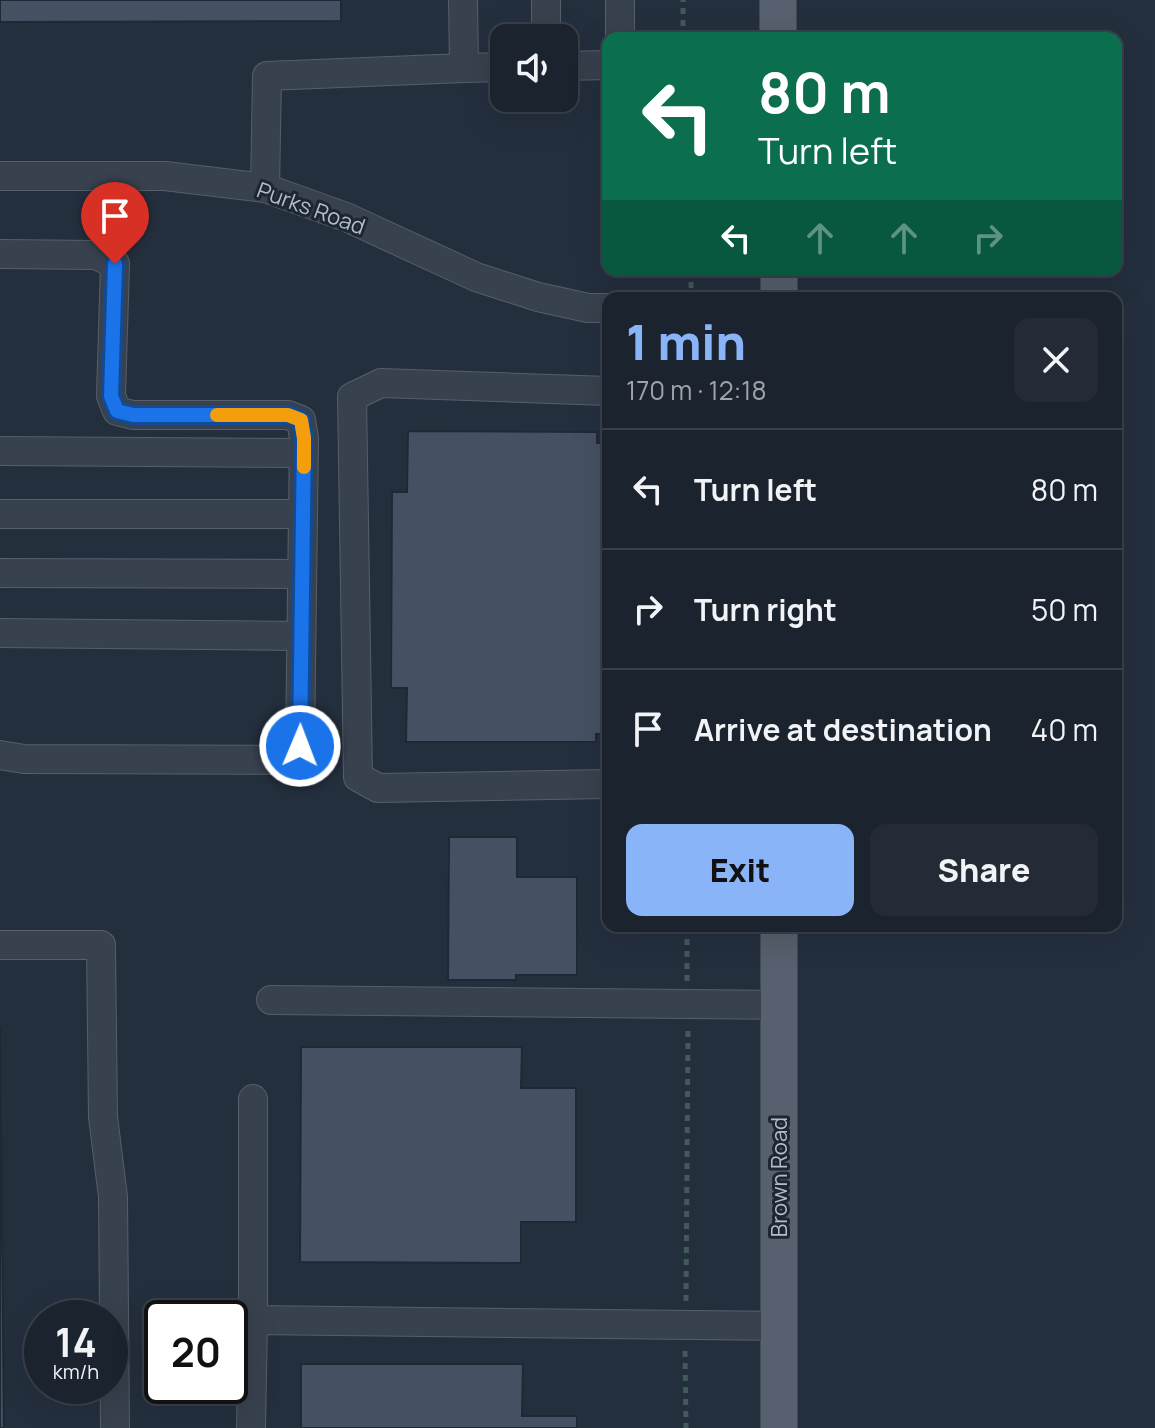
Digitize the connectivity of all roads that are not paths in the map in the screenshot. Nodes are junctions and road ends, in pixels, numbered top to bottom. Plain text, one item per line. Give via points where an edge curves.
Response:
1 (463, 0) edge
2 (546, 0) edge
3 (620, 0) edge
4 (778, 0) edge
5 (546, 24) edge
6 (620, 32) edge
7 (778, 32) edge
8 (602, 65) edge
9 (578, 66) edge
10 (490, 67) edge
11 (464, 68) junction
12 (0, 176) edge
13 (265, 188) junction
14 (0, 254) edge
15 (602, 308) edge
16 (602, 391) edge
17 (0, 451) edge
18 (304, 453) junction
19 (0, 514) edge
20 (303, 514) junction
21 (0, 573) edge
22 (302, 574) junction
23 (0, 633) edge
24 (301, 636) junction
25 (0, 755) edge
26 (602, 784) edge
27 (779, 932) edge
28 (0, 945) edge
29 (271, 1000) dead end
30 (779, 1005) junction
31 (253, 1099) dead end
32 (253, 1320) junction
33 (779, 1326) junction
34 (115, 1428) edge
35 (251, 1428) edge
36 (779, 1428) edge

1 - 11 street
2 - 5 street
3 - 6 street
4 - 7 main road
8 - 9 street
10 - 11 street
11 - 13 street via 267,76
12 - 13 street, Purks Road via 165,176
13 - 15 street, Purks Road via 346,217 476,277 538,297
14 - 18 street via 96,255 115,264 111,396 117,411 288,415 301,420
16 - 26 street via 381,383 352,397 358,777 378,788
17 - 18 street
18 - 20 street
19 - 20 street
20 - 22 street
21 - 22 street
22 - 24 street
23 - 24 street
24 - 25 street via 300,746 294,760
27 - 30 main road, Brown Road
28 - 34 street via 101,945 103,1117 113,1197
29 - 30 street
30 - 33 main road, Brown Road
31 - 32 street
32 - 33 street
32 - 35 street
33 - 36 main road, Brown Road

